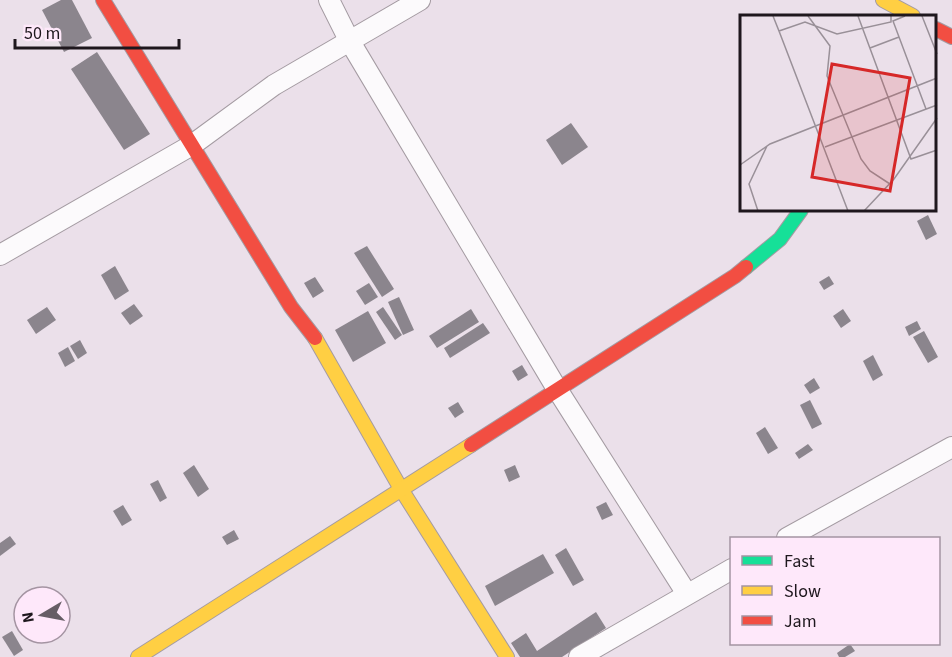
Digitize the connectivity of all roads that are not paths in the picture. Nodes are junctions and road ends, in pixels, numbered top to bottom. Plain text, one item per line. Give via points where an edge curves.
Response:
1 (103, 0) edge
2 (329, 0) edge
3 (420, 0) edge
4 (889, 8) edge
5 (910, 15) edge
6 (937, 29) edge
7 (952, 38) edge
8 (349, 40) junction
9 (192, 145) junction
10 (800, 212) edge
11 (0, 255) edge
12 (557, 389) junction
13 (952, 447) edge
14 (401, 489) junction
15 (789, 537) edge
16 (730, 570) edge
17 (687, 594) junction
18 (138, 657) edge
19 (507, 657) edge
20 (579, 657) edge

1 - 9 street
2 - 8 street
3 - 8 street
4 - 5 street
6 - 7 street
8 - 9 street via 274,85
8 - 12 street
9 - 11 street
9 - 14 street via 291,307 315,338
10 - 12 street via 780,239 735,276
12 - 14 street
12 - 17 street
13 - 15 street
14 - 18 street
14 - 19 street
16 - 17 street
17 - 20 street

